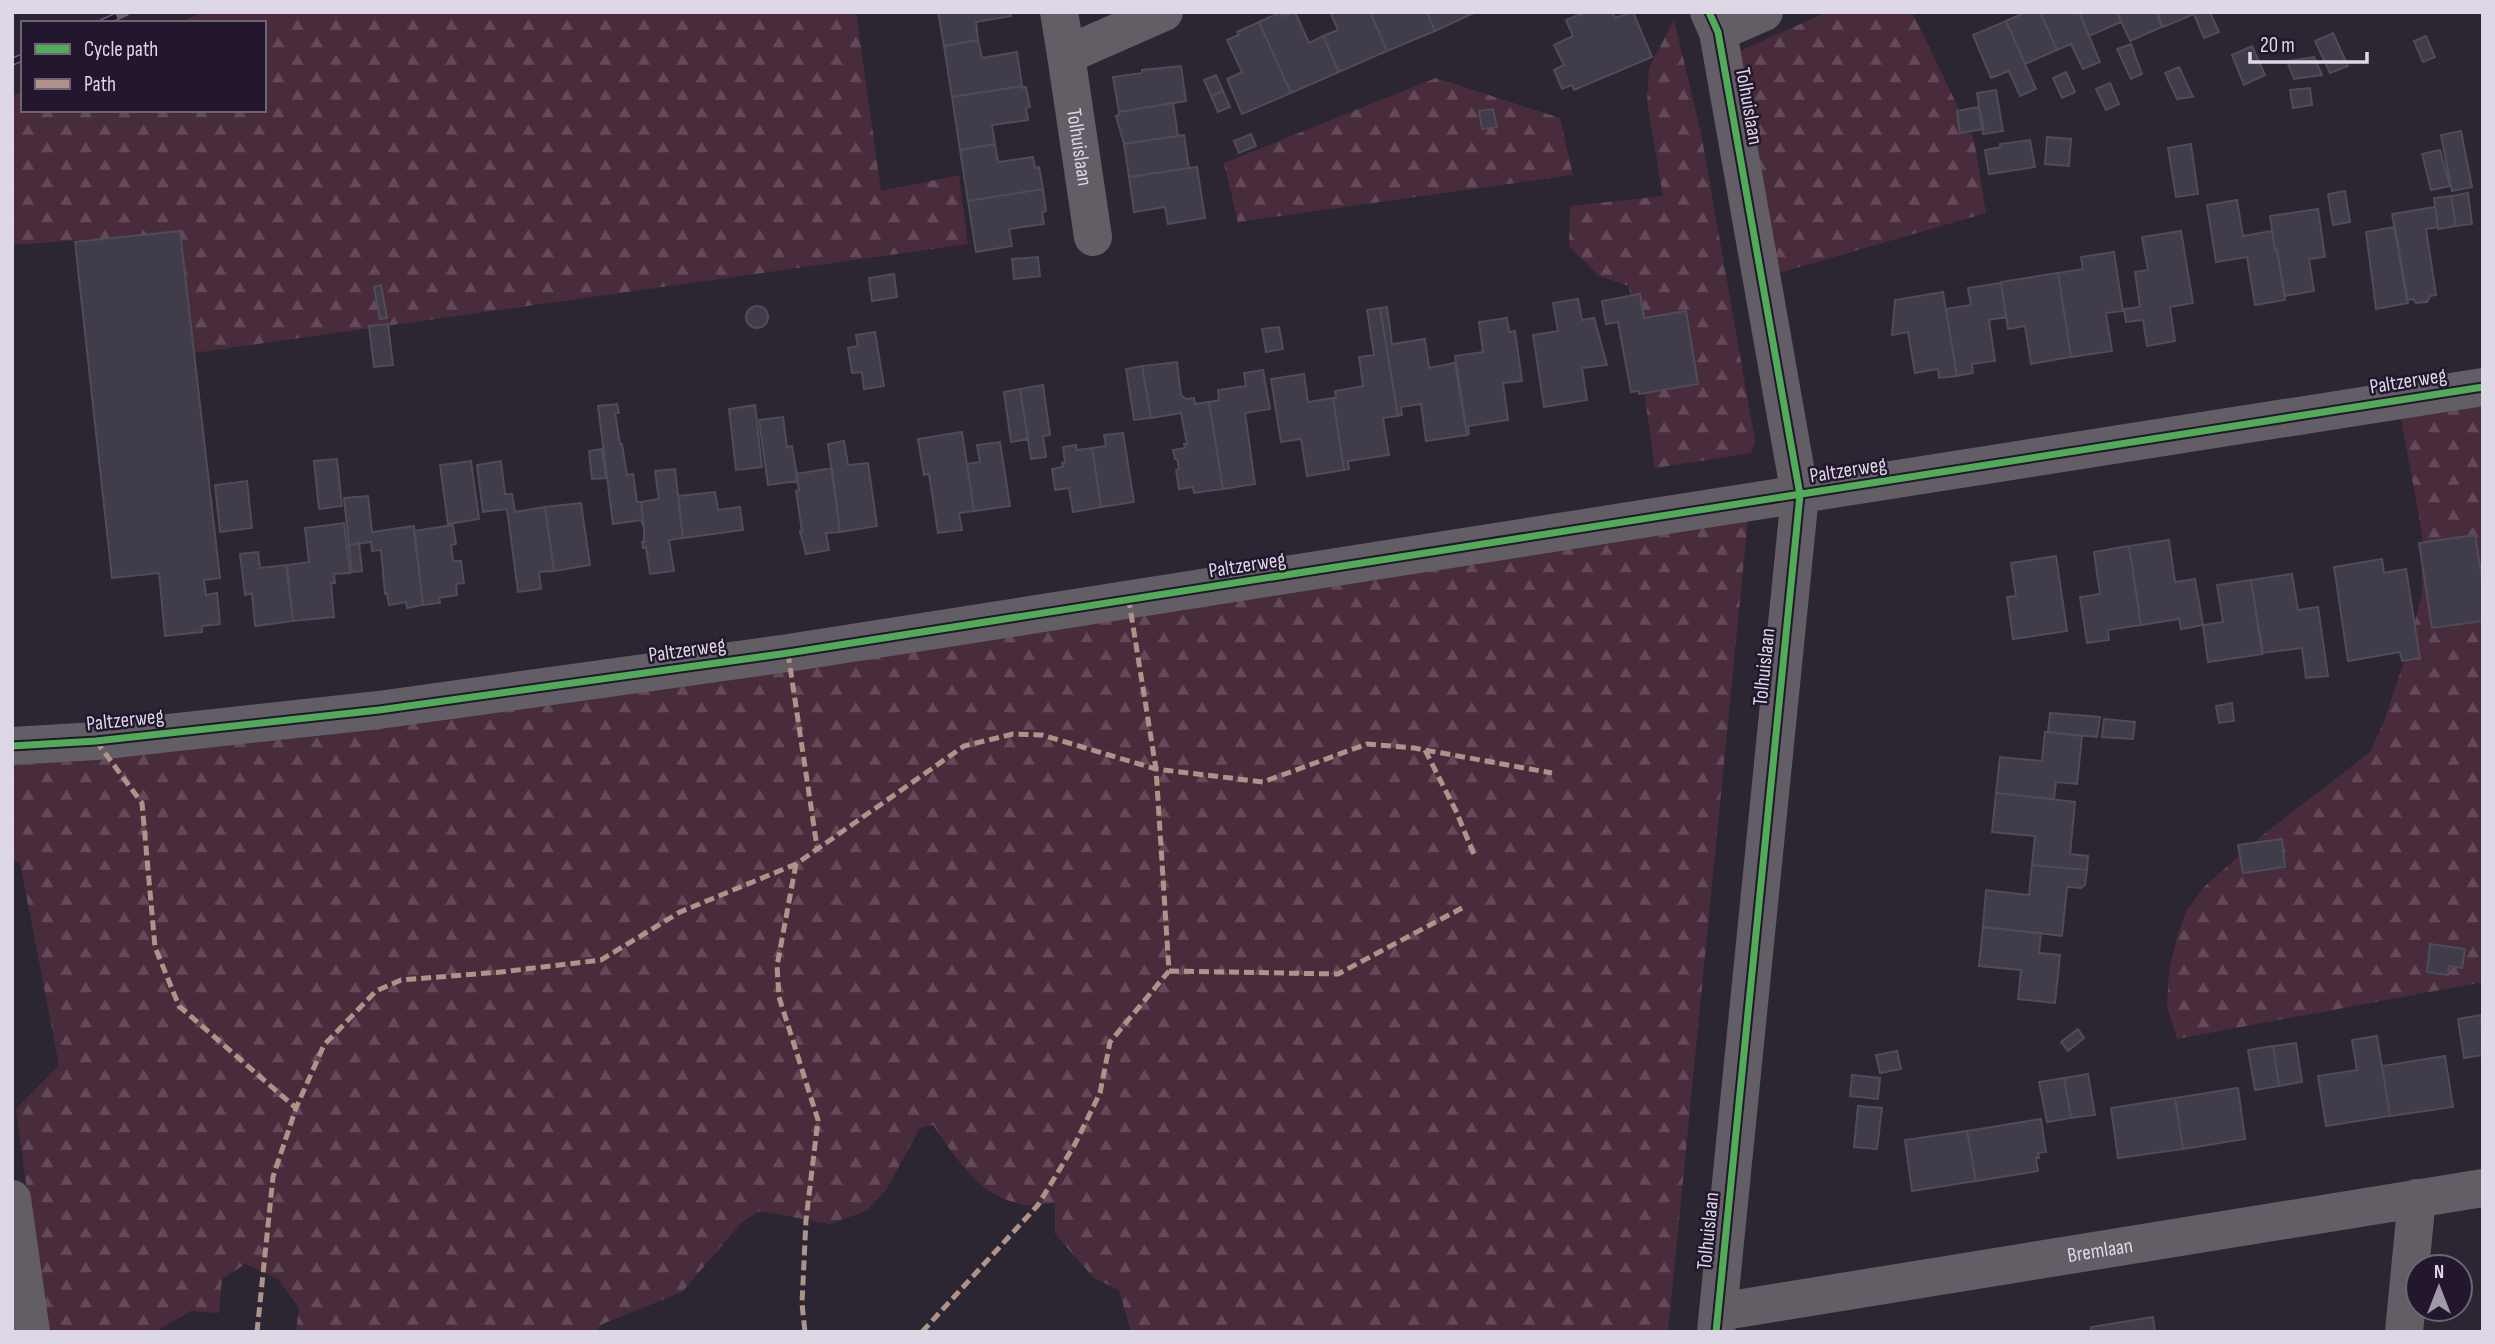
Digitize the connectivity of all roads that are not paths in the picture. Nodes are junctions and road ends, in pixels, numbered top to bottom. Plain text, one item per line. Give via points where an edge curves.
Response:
1 (1059, 12) edge
2 (1164, 12) edge
3 (1764, 12) edge
4 (1714, 22) edge
5 (1066, 55) junction
6 (1093, 237) dead end
7 (2483, 387) edge
8 (1800, 495) junction
9 (12, 746) edge
10 (2483, 1188) edge
11 (2417, 1198) junction
12 (12, 1199) edge
13 (1717, 1322) edge
14 (31, 1332) edge
15 (2404, 1332) edge

1 - 5 street, Tolhuislaan
2 - 5 street
3 - 4 street
4 - 8 street, Tolhuislaan
5 - 6 street, Tolhuislaan
7 - 8 street, Paltzerweg
8 - 9 street, Paltzerweg via 788,653 379,710
8 - 13 street, Tolhuislaan
10 - 11 street, Bremlaan
11 - 13 street, Bremlaan
11 - 15 street
12 - 14 street

